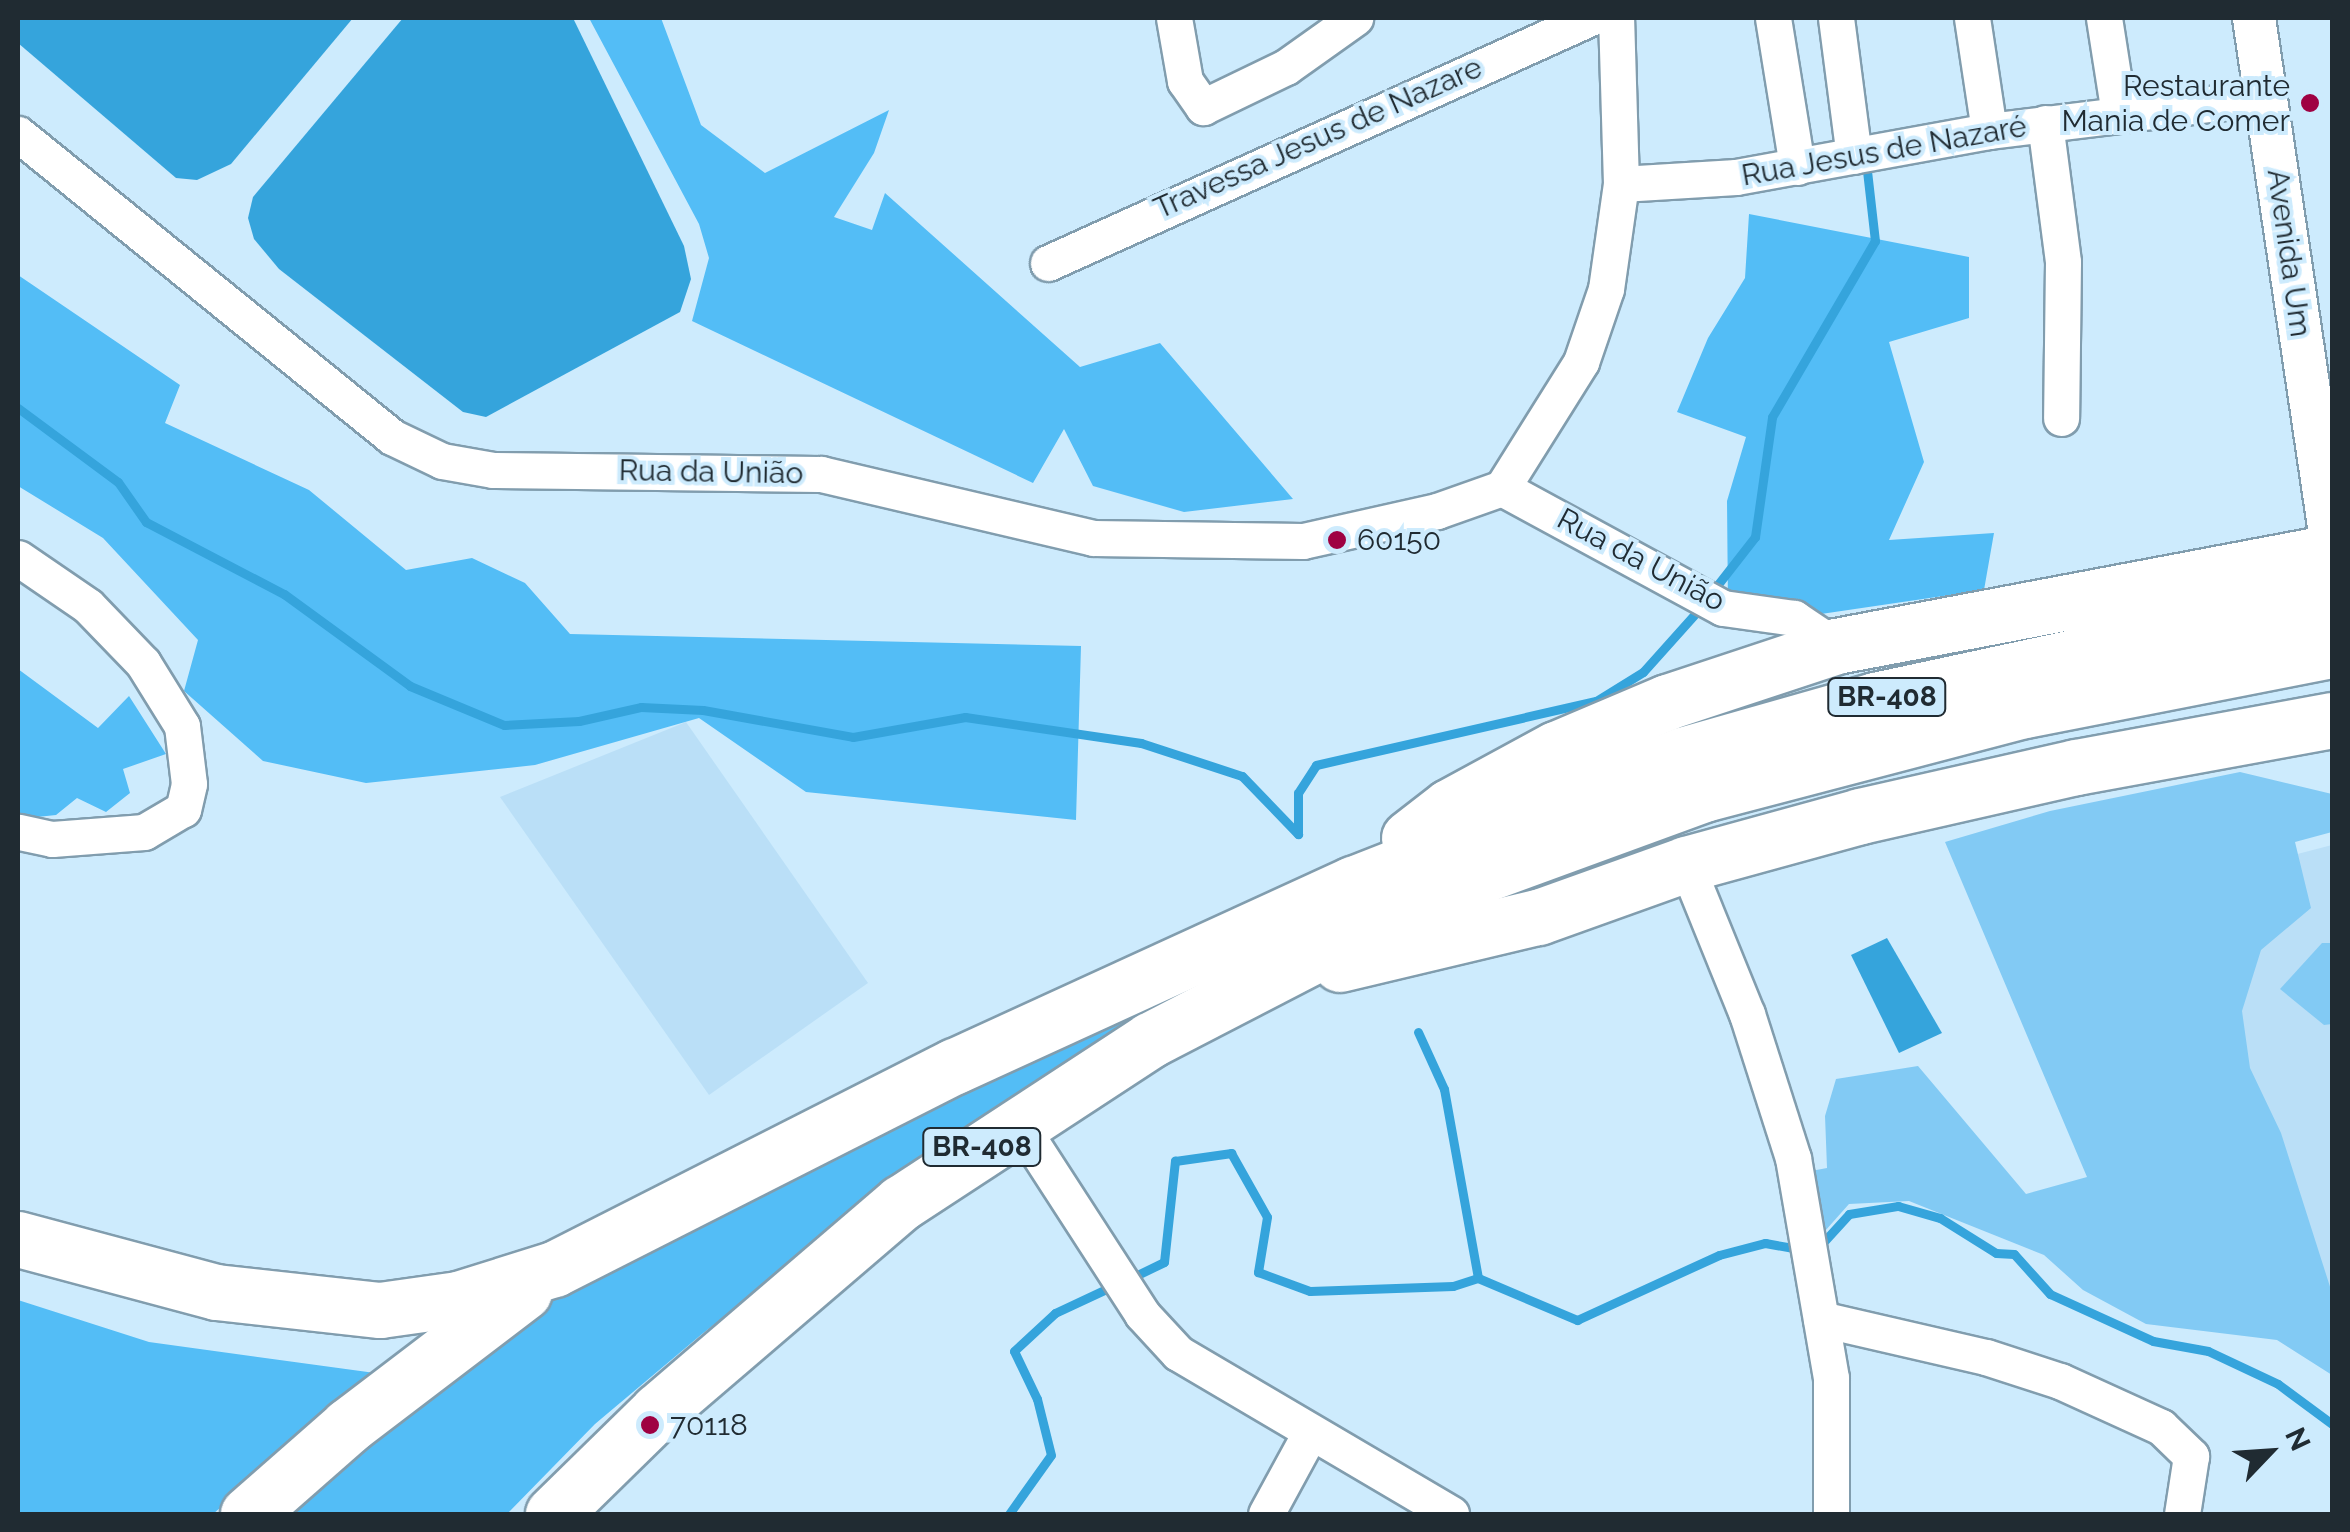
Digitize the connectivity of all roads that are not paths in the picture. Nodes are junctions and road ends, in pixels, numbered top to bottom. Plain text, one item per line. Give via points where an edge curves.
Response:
1 (1174, 18) edge
2 (1355, 18) edge
3 (1590, 18) edge
4 (1616, 18) edge
5 (1773, 18) edge
6 (1836, 18) edge
7 (1972, 18) edge
8 (2104, 18) edge
9 (2254, 18) edge
10 (2264, 98) junction
11 (2119, 114) junction
12 (2045, 124) junction
13 (1989, 130) junction
14 (18, 134) edge
15 (1854, 156) junction
16 (1797, 167) junction
17 (1621, 184) junction
18 (1048, 263) dead end
19 (2061, 418) dead end
20 (1502, 488) junction
21 (2332, 550) edge
22 (18, 558) edge
23 (2332, 601) edge
24 (1836, 646) junction
25 (2332, 650) edge
26 (2332, 720) edge
27 (18, 832) edge
28 (1467, 859) junction
29 (1686, 864) junction
30 (1353, 884) junction
31 (1258, 981) junction
32 (1018, 1122) junction
33 (18, 1239) edge
34 (554, 1269) junction
35 (1822, 1320) junction
36 (1310, 1435) junction
37 (1445, 1513) edge
38 (248, 1514) edge
39 (553, 1514) edge
40 (1266, 1514) edge
41 (1831, 1514) edge
42 (2182, 1514) edge

1 - 2 street via 1179,61 1194,102 1208,107 1248,89
3 - 18 street, Travessa Jesus de Nazare
4 - 17 street
5 - 16 street
6 - 15 street
7 - 13 street
8 - 11 street
9 - 10 street, Avenida Um
10 - 11 street, Rua Jesus de Nazaré
10 - 21 street, Avenida Um
11 - 12 street, Rua Jesus de Nazaré
12 - 13 street, Rua Jesus de Nazaré
12 - 19 street via 2063,262
13 - 15 street, Rua Jesus de Nazaré
14 - 20 street, Rua da União via 360,412 442,461 493,470 822,474 1052,532 1133,542 1239,544 1352,534
15 - 16 street, Rua Jesus de Nazaré
16 - 17 street, Rua Jesus de Nazaré
17 - 20 street via 1606,289 1581,362
20 - 24 street, Rua da União via 1722,608 1794,618
21 - 24 highway
22 - 27 street via 88,606 143,663 182,726 188,784 184,809 144,832 52,839
23 - 28 highway, BR-408 via 1876,700 1682,755
24 - 30 highway via 1667,702 1556,749 1449,807
25 - 28 highway, BR-408 via 1892,742
26 - 29 highway via 2076,766
28 - 30 highway, BR-408
28 - 31 highway, BR-408
29 - 31 highway via 1538,916
29 - 35 street via 1786,1130
30 - 34 highway, BR-408 via 956,1066
31 - 32 highway, BR-408
32 - 36 street via 1133,1300 1178,1353
32 - 39 highway, BR-408 via 810,1277
33 - 34 highway via 216,1292 380,1310 458,1299
34 - 38 highway, BR-408 via 348,1426
35 - 41 street via 1831,1378
35 - 42 street via 2004,1363 2161,1427 2191,1456
36 - 37 street
36 - 40 street

